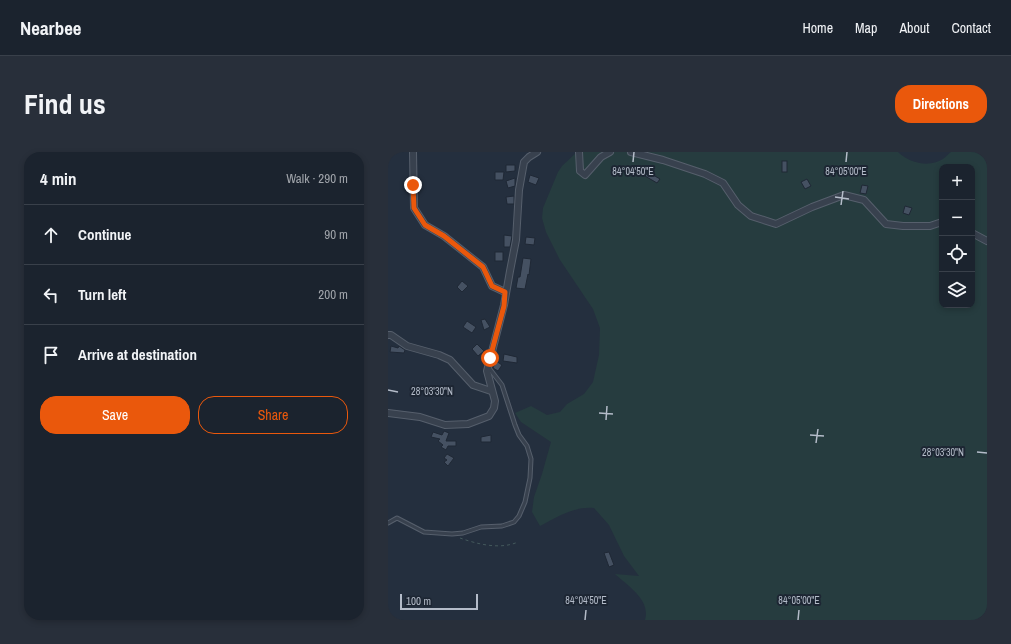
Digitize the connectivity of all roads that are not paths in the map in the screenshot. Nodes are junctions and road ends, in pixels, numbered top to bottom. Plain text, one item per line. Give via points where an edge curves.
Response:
1 (413, 152) edge
2 (537, 152) edge
3 (579, 152) edge
4 (610, 152) edge
5 (631, 152) edge
6 (939, 223) edge
7 (975, 235) edge
8 (987, 241) edge
9 (505, 292) junction
10 (388, 334) edge
11 (488, 366) junction
12 (491, 391) junction
13 (388, 413) edge
14 (388, 523) edge

1 - 9 street via 414,208 425,225 464,251 483,267 492,286
2 - 9 street via 524,162 519,190 516,240
3 - 4 street via 580,171 585,175 601,157
5 - 6 street via 705,174 723,183 738,205 751,216 776,224 844,195 864,200 886,224 930,226
7 - 8 street
9 - 11 street via 504,306
10 - 12 street via 407,346 450,360 473,385
11 - 12 street via 487,377
11 - 14 lane via 502,385 515,425 531,459 525,502 519,516 514,522 502,526 481,527 452,534 424,532 397,518
12 - 13 street via 495,402 491,413 486,418 468,424 445,425 420,417

